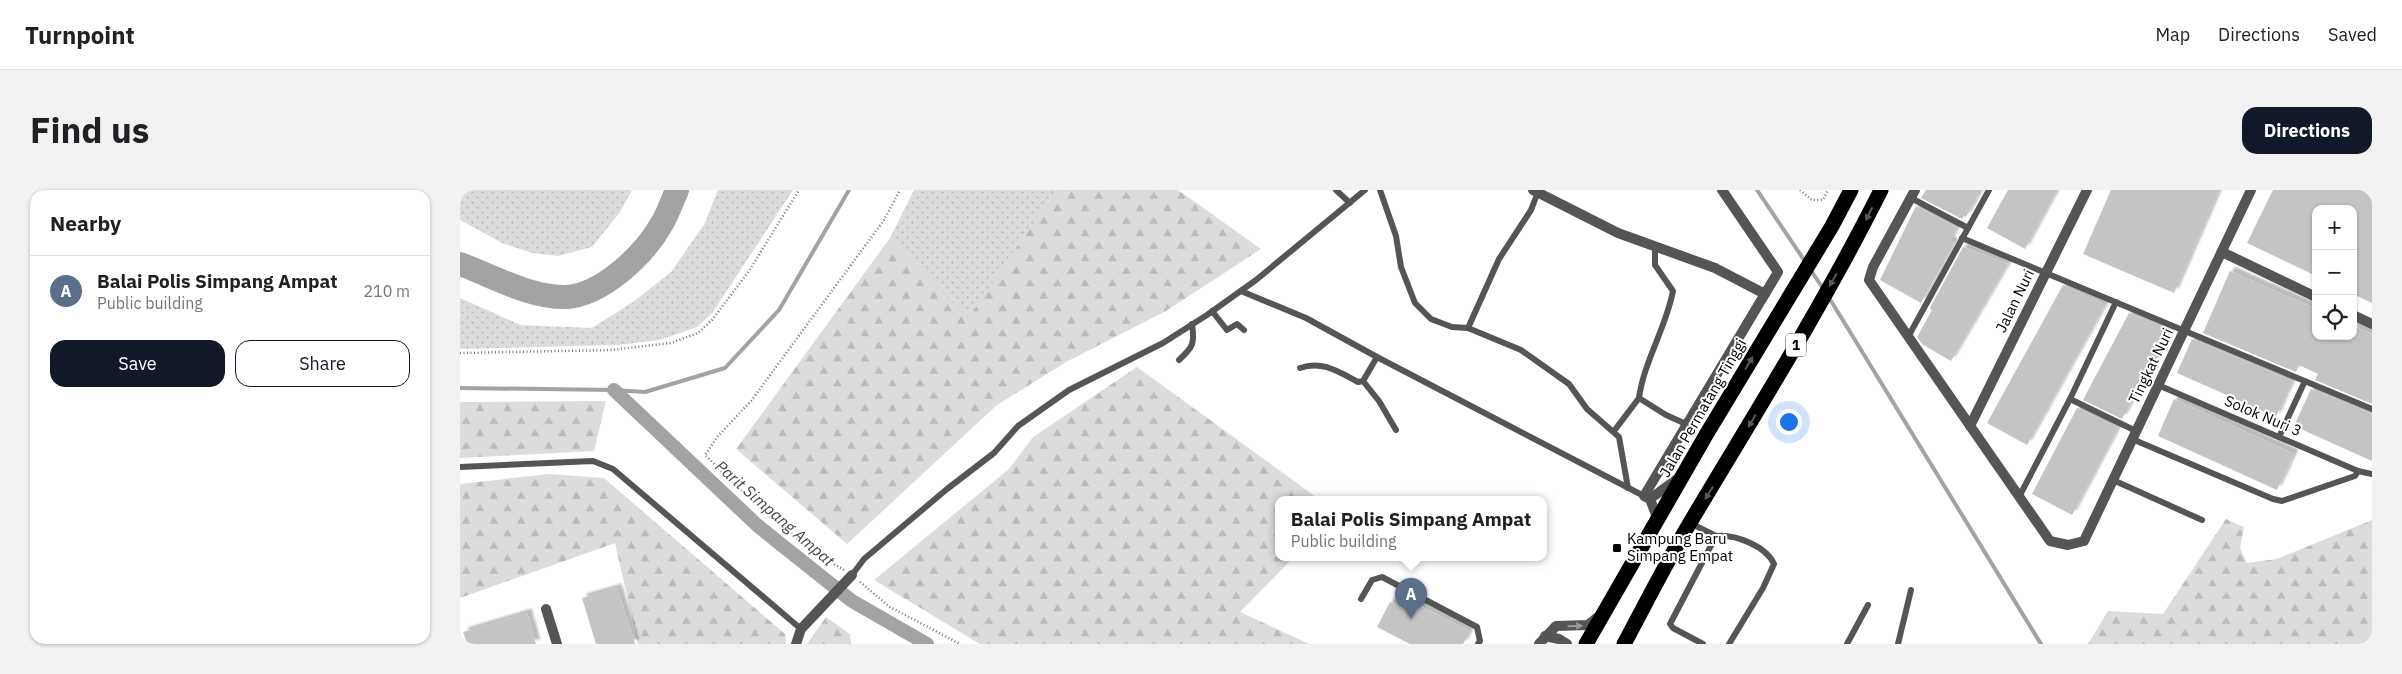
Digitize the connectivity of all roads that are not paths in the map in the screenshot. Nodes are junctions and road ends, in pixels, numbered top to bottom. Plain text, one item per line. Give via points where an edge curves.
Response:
1 (1336, 190) edge
2 (1365, 190) edge
3 (1380, 190) edge
4 (1722, 190) edge
5 (1851, 190) edge
6 (1881, 190) edge
7 (1989, 190) edge
8 (2087, 190) edge
9 (2252, 190) edge
10 (1535, 191) edge
11 (1913, 194) edge
12 (1350, 203) junction
13 (1968, 228) junction
14 (1962, 238) junction
15 (1655, 246) junction
16 (2222, 252) junction
17 (2046, 273) junction
18 (1242, 291) junction
19 (1764, 294) junction
20 (2312, 295) edge
21 (2116, 302) junction
22 (1212, 311) junction
23 (2357, 317) edge
24 (1192, 324) junction
25 (2372, 324) edge
26 (1468, 328) junction
27 (1244, 330) dead end
28 (2184, 330) junction
29 (1908, 337) junction
30 (1377, 358) junction
31 (1179, 360) dead end
32 (1300, 368) dead end
33 (1363, 381) junction
34 (2305, 381) junction
35 (2158, 385) junction
36 (1639, 398) junction
37 (2070, 399) junction
38 (2372, 409) edge
39 (1686, 424) junction
40 (1970, 426) junction
41 (1396, 430) dead end
42 (1614, 432) junction
43 (2134, 435) junction
44 (2279, 437) junction
45 (460, 467) edge
46 (2358, 471) junction
47 (1684, 474) junction
48 (2372, 474) edge
49 (2113, 480) junction
50 (1628, 488) junction
51 (2019, 497) junction
52 (1647, 498) junction
53 (1658, 520) junction
54 (2202, 520) dead end
55 (1690, 523) junction
56 (1716, 536) junction
57 (850, 577) joint
58 (1654, 589) junction
59 (1911, 590) dead end
60 (1362, 599) dead end
61 (1868, 605) dead end
62 (546, 608) dead end
63 (1605, 612) junction
64 (801, 629) junction
65 (1542, 640) edge
66 (557, 644) edge
67 (796, 644) edge
68 (1478, 644) edge
69 (1567, 644) edge
70 (1586, 644) edge
71 (1624, 644) edge
72 (1635, 644) edge
73 (1703, 644) edge
74 (1728, 644) edge
75 (1847, 644) edge
76 (1898, 644) edge

1 - 12 lane
2 - 12 lane
3 - 26 lane via 1394,228 1401,267 1415,303 1431,318 1452,327
4 - 19 street via 1778,272
47 -> 5 highway, Jalan Permatang Tinggi / 1
6 -> 55 highway, 1 via 1857,238
7 - 13 lane
8 - 17 street, Jalan Nuri
9 - 16 street, Tingkat Nuri
10 - 15 street via 1618,233
10 - 26 lane via 1532,210 1500,259
11 - 13 lane
11 - 29 street via 1869,280
12 - 18 lane
13 - 14 lane
14 - 17 lane
14 - 29 lane
15 - 19 street via 1715,268
15 - 36 lane via 1655,265 1673,291 1670,307 1642,378
16 - 20 street
16 - 28 street, Tingkat Nuri
17 - 21 lane
17 - 40 street, Jalan Nuri
18 - 22 lane
18 - 30 lane via 1306,318
19 - 39 street
21 - 28 lane
21 - 37 lane
22 - 24 lane
22 - 27 lane via 1226,330 1237,324
23 - 25 street
24 - 31 lane via 1194,340
24 - 57 lane via 1163,343 1069,390 1018,426 994,453 864,559
26 - 42 lane via 1521,350 1569,384 1587,409
28 - 34 lane
28 - 35 street, Tingkat Nuri
29 - 40 street
30 - 33 lane
30 - 50 lane
32 - 33 lane via 1311,364 1331,367 1358,382
33 - 41 lane
34 - 38 lane
34 - 44 lane
35 - 43 street, Tingkat Nuri
35 - 44 lane, Solok Nuri 3
36 - 39 lane
36 - 42 lane
37 - 43 lane
37 - 51 lane
39 - 52 street
40 - 51 street
42 - 50 lane via 1619,437
43 - 46 lane via 2282,501 2355,476
43 - 49 street, Tingkat Nuri
44 - 46 lane, Solok Nuri 3
45 - 64 lane via 593,461 613,469
46 - 48 lane, Solok Nuri 3
47 - 52 street
47 - 53 highway, Jalan Permatang Tinggi / 1
49 - 51 street, Tingkat Nuri via 2084,541 2068,545 2050,542
49 - 54 lane
50 - 52 lane
52 - 53 street
53 - 63 highway, Jalan Permatang Tinggi / 1
55 - 56 lane
55 - 58 highway, 1
56 - 73 lane via 1670,624
56 - 74 lane via 1728,535 1752,544 1770,555 1774,564
57 - 64 street
58 - 71 highway, 1
58 - 72 highway
59 - 76 lane
60 - 68 lane via 1372,580 1382,576 1477,628
61 - 75 lane
62 - 66 street
65 -> 63 street via 1556,626 1588,625
63 - 70 highway, Jalan Permatang Tinggi / 1
64 - 67 street
65 - 69 street via 1559,639

